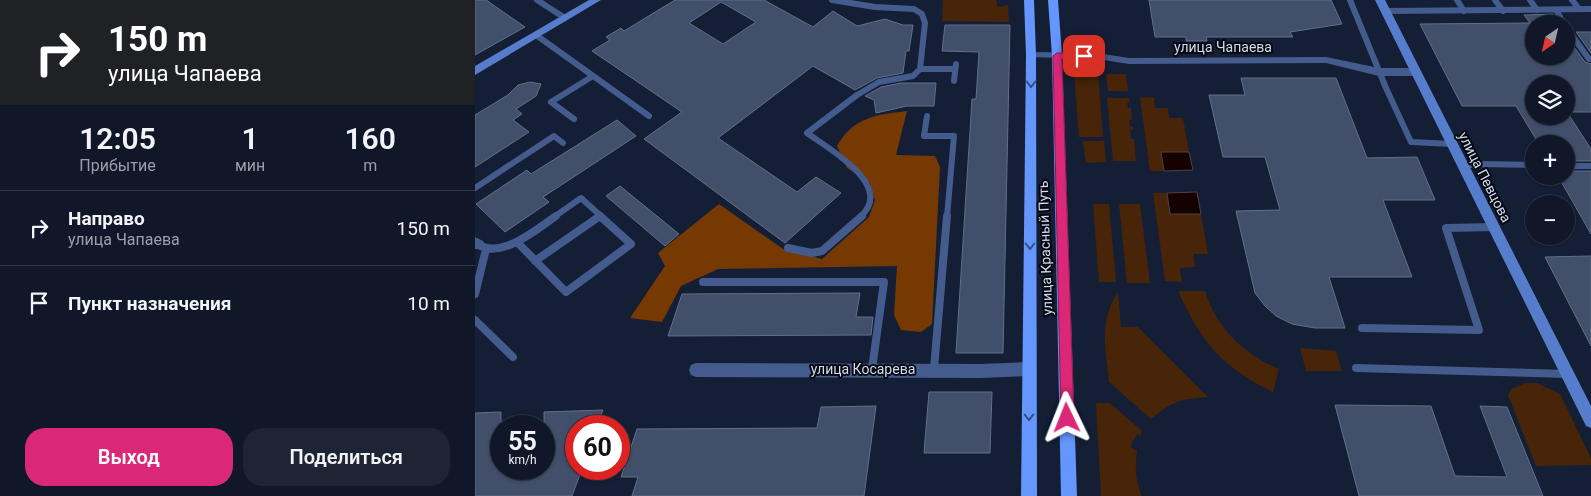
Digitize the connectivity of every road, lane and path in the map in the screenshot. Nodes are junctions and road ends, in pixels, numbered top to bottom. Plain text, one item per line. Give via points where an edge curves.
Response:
1 (537, 0) edge
2 (596, 0) edge
3 (832, 0) edge
4 (1029, 0) edge
5 (1053, 0) edge
6 (1350, 0) edge
7 (1457, 0) edge
8 (1495, 0) edge
9 (1530, 0) edge
10 (1572, 0) edge
11 (1383, 5) edge
12 (1591, 8) edge
13 (1579, 9) junction
14 (1537, 10) junction
15 (1556, 10) junction
16 (1463, 11) junction
17 (1503, 11) junction
18 (1559, 15) edge
19 (565, 18) junction
20 (536, 35) junction
21 (1575, 40) edge
22 (1031, 55) junction
23 (1057, 56) junction
24 (1591, 59) edge
25 (919, 69) junction
26 (475, 70) edge
27 (1379, 72) junction
28 (1415, 72) junction
29 (593, 76) junction
30 (954, 80) dead end
31 (649, 116) dead end
32 (927, 116) dead end
33 (574, 119) dead end
34 (563, 143) dead end
35 (1452, 144) junction
36 (1525, 165) edge
37 (1464, 166) junction
38 (1575, 166) edge
39 (1591, 166) edge
40 (475, 188) edge
41 (599, 216) junction
42 (1494, 227) junction
43 (517, 242) junction
44 (480, 245) edge
45 (788, 248) dead end
46 (535, 261) junction
47 (703, 282) dead end
48 (475, 294) edge
49 (475, 320) edge
50 (1362, 328) dead end
51 (513, 357) dead end
52 (1357, 368) dead end
53 (934, 369) junction
54 (1029, 369) junction
55 (696, 370) dead end
56 (872, 370) junction
57 (1568, 374) junction
58 (1591, 421) edge
59 (1029, 496) edge
60 (1069, 496) edge

1 - 19 lane
2 - 19 street
3 - 25 lane via 914,10 922,14 925,23
4 - 22 main road, улица Красный Путь
5 - 23 main road, улица Красный Путь
6 - 27 lane
7 - 16 lane
8 - 17 lane
9 - 14 lane
10 - 13 lane
11 - 16 street
11 - 28 street, улица Певцова
12 - 13 street
13 - 15 street
14 - 15 street
14 - 17 street
15 - 18 lane
16 - 17 street
19 - 20 street
20 - 26 street
20 - 29 lane
21 - 24 lane
22 - 23 street, улица Чапаева
22 -> 54 main road, улица Красный Путь
23 - 27 street, улица Чапаева via 1097,56 1129,61 1326,60
23 - 60 main road, улица Красный Путь
25 - 30 lane via 956,66
25 - 45 lane via 913,76 879,82 807,134 858,171 869,186 871,196 866,212 822,251 812,253
27 - 28 street, улица Чапаева
27 - 35 lane via 1411,142
28 - 35 street, улица Певцова
29 - 31 lane
29 - 33 lane via 551,102
32 - 53 lane via 924,136 954,136
34 - 40 lane via 554,136
35 - 37 street, улица Певцова
36 - 37 lane
37 - 42 street, улица Певцова
38 - 39 lane
41 - 43 lane via 581,198
41 - 46 lane
41 - 46 lane via 631,244 566,292
42 - 50 lane via 1446,228 1479,330
42 - 57 street, улица Певцова
43 - 44 lane via 497,249
43 - 46 lane
44 - 48 lane
47 - 56 lane via 884,282
49 - 51 lane
52 - 57 lane
53 - 54 street, улица Косарева
53 - 56 street, улица Косарева
54 -> 59 main road, улица Красный Путь
55 - 56 street, улица Косарева
57 - 58 street, улица Певцова

